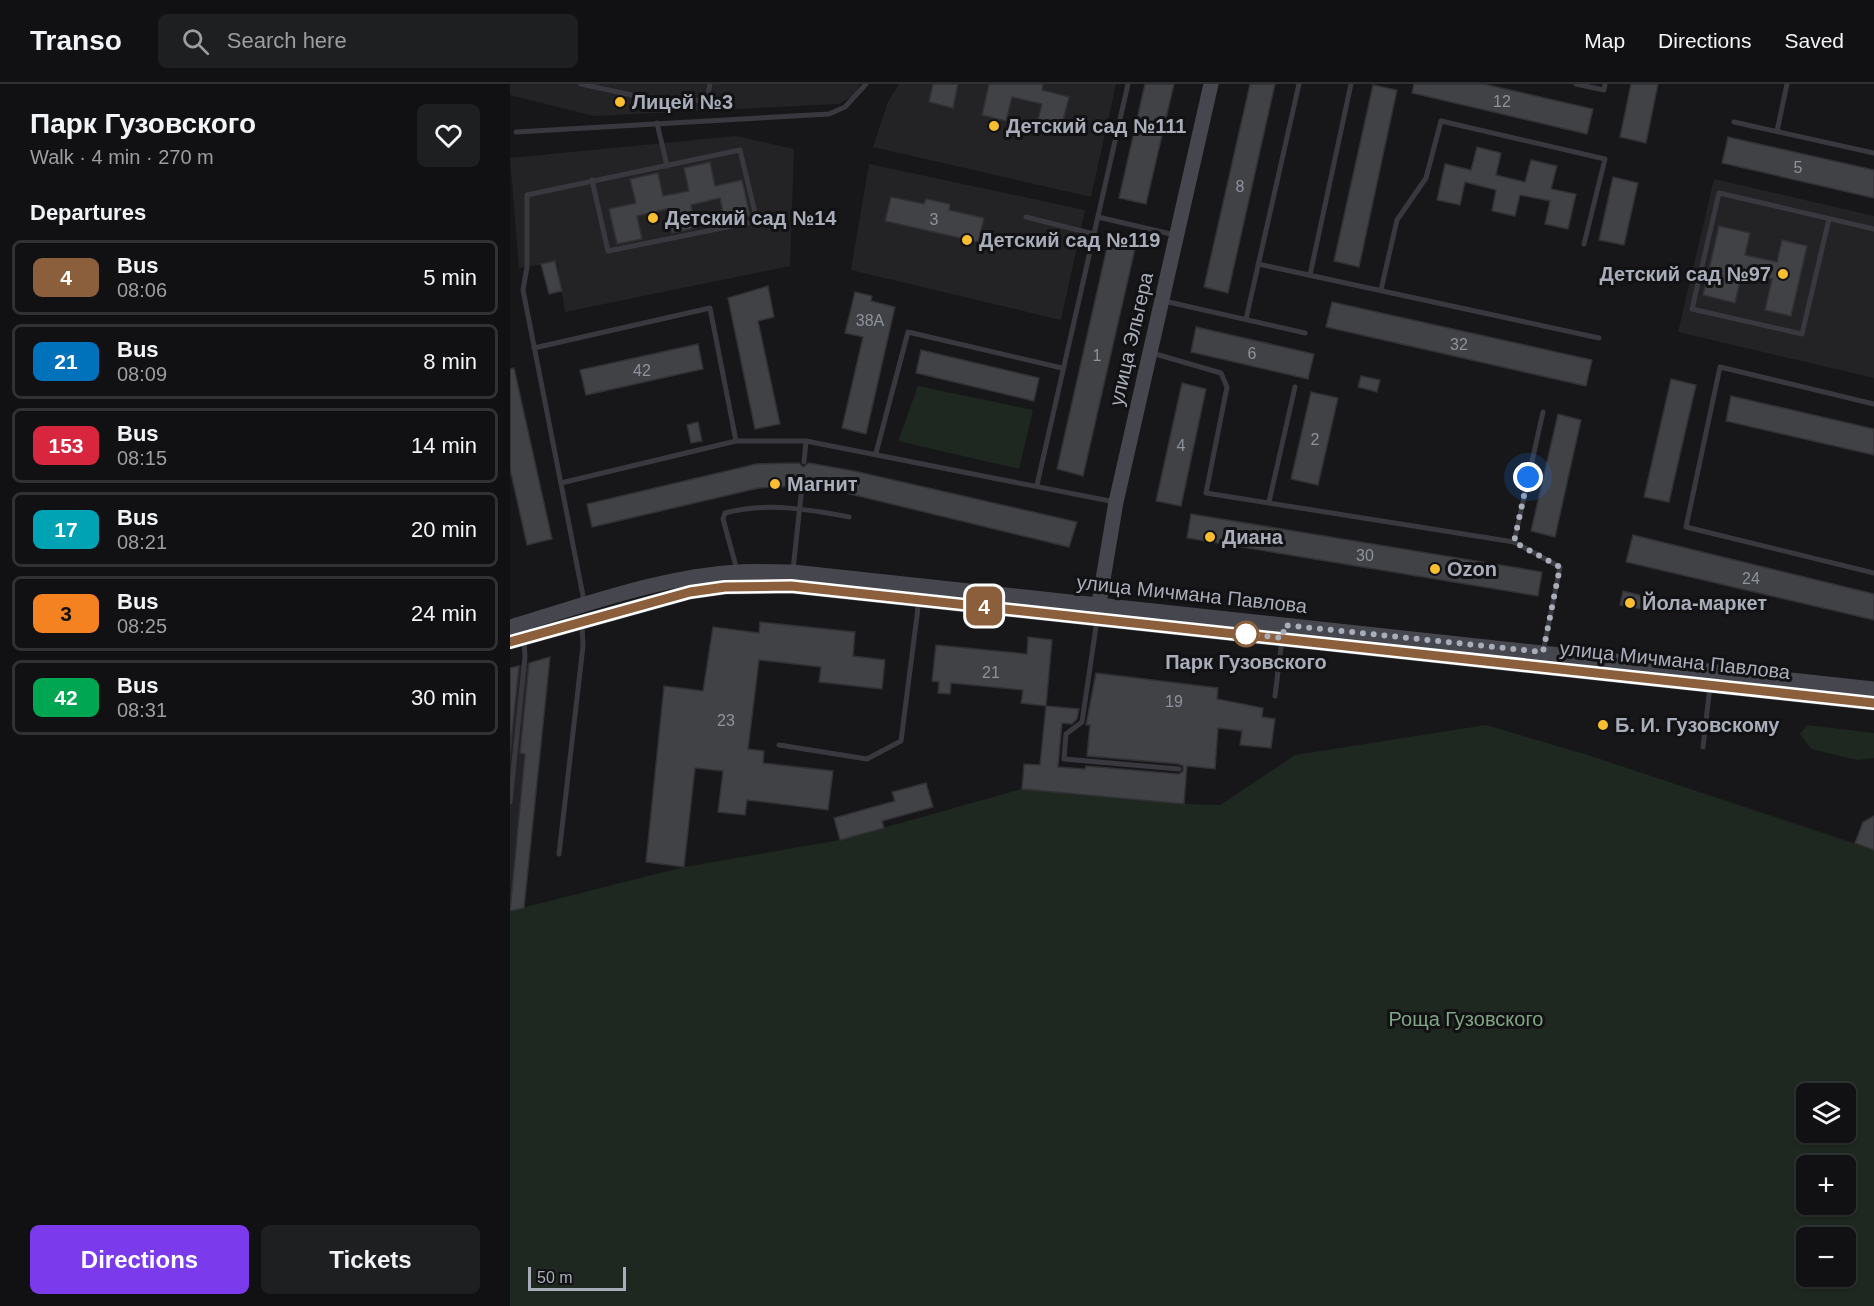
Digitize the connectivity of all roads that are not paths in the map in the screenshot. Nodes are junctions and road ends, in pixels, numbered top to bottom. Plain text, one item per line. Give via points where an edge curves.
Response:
1 (581, 84) edge
2 (710, 84) edge
3 (866, 84) edge
4 (1128, 84) edge
5 (1211, 84) edge
6 (1299, 84) edge
7 (1351, 84) edge
8 (1576, 84) edge
9 (1605, 84) edge
10 (1787, 84) edge
11 (1734, 122) dead end
12 (657, 123) junction
13 (1777, 131) junction
14 (516, 132) dead end
15 (1874, 153) edge
16 (667, 166) junction
17 (592, 180) junction
18 (1098, 217) junction
19 (1026, 218) dead end
20 (1828, 219) junction
21 (1874, 229) edge
22 (1094, 234) junction
23 (1176, 235) junction
24 (1584, 244) dead end
25 (1258, 264) junction
26 (1310, 275) junction
27 (1381, 290) junction
28 (1162, 301) junction
29 (1246, 320) junction
30 (1305, 333) dead end
31 (1599, 338) dead end
32 (534, 348) junction
33 (1150, 353) junction
34 (1062, 368) junction
35 (1295, 387) dead end
36 (1874, 404) edge
37 (1543, 412) dead end
38 (736, 441) junction
39 (806, 441) junction
40 (876, 453) junction
41 (804, 462) dead end
42 (561, 483) junction
43 (1036, 485) junction
44 (802, 486) dead end
45 (1116, 502) junction
46 (1269, 502) junction
47 (800, 507) junction
48 (849, 517) dead end
49 (1514, 542) junction
50 (738, 572) junction
51 (1874, 573) edge
52 (792, 579) junction
53 (920, 592) junction
54 (1098, 612) junction
55 (584, 615) junction
56 (1283, 631) junction
57 (517, 632) edge
58 (1542, 659) junction
59 (1711, 678) junction
60 (1874, 689) edge
61 (1275, 696) dead end
62 (1874, 703) edge
63 (779, 745) dead end
64 (1703, 747) dead end
65 (1179, 769) dead end
66 (510, 802) edge
67 (559, 854) dead end

1 - 2 lane via 673,104 707,99
3 - 12 lane via 845,107 829,114
4 - 18 lane
5 - 23 main road, улица Эльгера
6 - 25 lane
7 - 26 lane
8 - 9 lane via 1604,90
10 - 13 lane
11 - 13 lane
12 - 14 lane
12 - 16 lane
13 - 15 lane
16 - 17 lane
16 - 17 lane via 740,150 757,221 608,251
17 - 32 lane via 527,195 527,267 523,290
18 - 22 lane
18 - 23 lane
19 - 22 lane
20 - 20 lane via 1802,334 1692,309 1719,193
20 - 21 lane
22 - 34 lane
23 - 28 main road, улица Эльгера
24 - 27 lane via 1605,159 1441,121 1426,178 1397,220
25 - 26 lane
25 - 29 lane
26 - 27 lane
27 - 31 lane
28 - 29 lane
28 - 33 main road, улица Эльгера
29 - 30 lane
32 - 38 lane via 710,308
32 - 42 lane
33 - 45 main road, улица Эльгера
33 - 46 lane via 1221,372 1227,387 1206,493
34 - 40 lane via 908,332
34 - 43 lane
35 - 46 lane
36 - 51 lane via 1720,367 1686,527
37 - 49 lane
38 - 39 lane
38 - 42 lane
39 - 40 lane
39 - 41 lane
40 - 43 lane
42 - 55 lane
43 - 45 lane
44 - 47 lane
45 - 54 main road, улица Эльгера
46 - 49 lane
47 - 48 lane
47 - 50 lane via 746,508 725,513 723,519
47 - 52 lane
49 - 58 lane via 1560,567
50 - 52 main road, улица Мичмана Павлова
50 - 55 main road, улица Мичмана Павлова via 651,587
52 - 53 main road, улица Мичмана Павлова
52 - 55 main road, улица Мичмана Павлова via 690,592
53 - 54 main road, улица Мичмана Павлова
53 - 63 lane via 901,741 867,759
54 - 56 main road, улица Мичмана Павлова
54 - 65 lane via 1082,722 1066,734 1064,759
55 - 57 main road, улица Мичмана Павлова
55 - 67 lane
56 - 58 main road, улица Мичмана Павлова
56 - 61 lane
57 - 66 lane via 525,657
58 - 59 main road, улица Мичмана Павлова
59 - 60 main road, улица Мичмана Павлова
59 - 62 main road, улица Мичмана Павлова
59 - 64 lane

